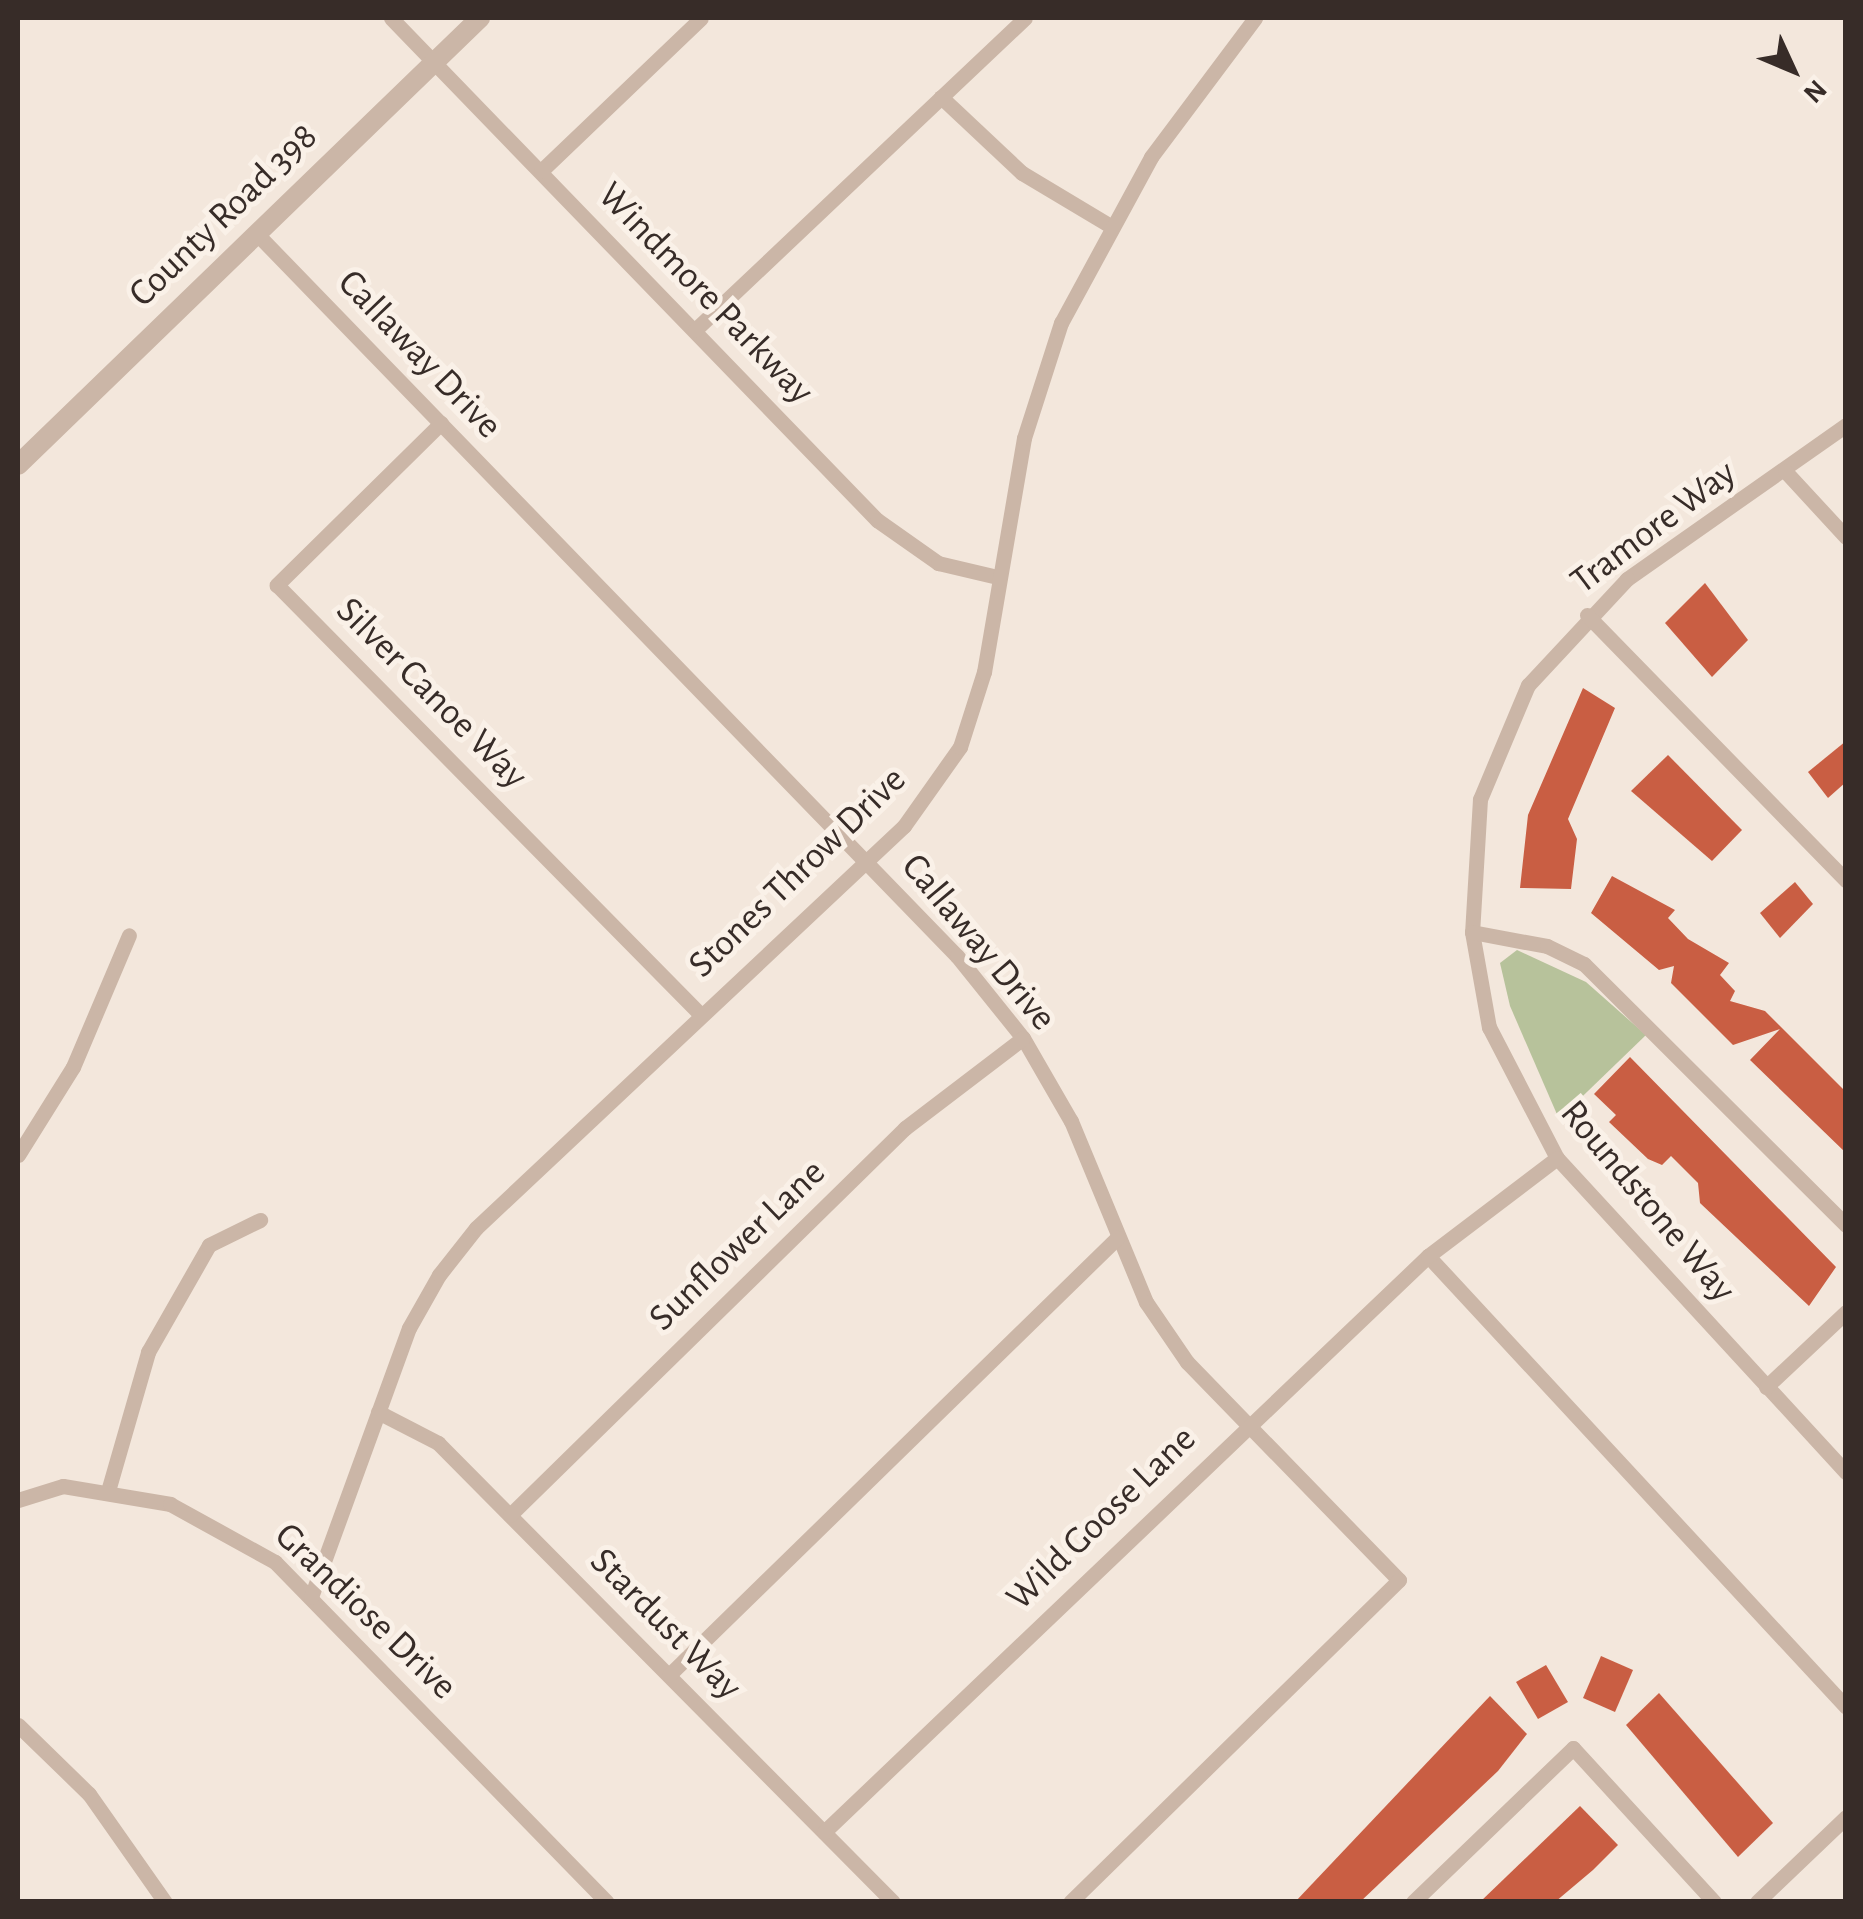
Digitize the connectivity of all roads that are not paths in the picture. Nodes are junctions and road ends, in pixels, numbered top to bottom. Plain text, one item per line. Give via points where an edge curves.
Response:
1 (391, 18) edge
2 (480, 18) edge
3 (701, 18) edge
4 (1025, 18) edge
5 (1255, 18) edge
6 (435, 60) junction
7 (941, 97) junction
8 (541, 171) junction
9 (1109, 226) junction
10 (256, 234) junction
11 (695, 330) junction
12 (440, 424) junction
13 (1846, 425) edge
14 (18, 465) edge
15 (1785, 471) junction
16 (1846, 537) edge
17 (997, 577) junction
18 (1587, 615) junction
19 (863, 859) junction
20 (1846, 880) edge
21 (1472, 932) junction
22 (129, 935) dead end
23 (700, 1012) junction
24 (1022, 1038) junction
25 (18, 1155) edge
26 (1557, 1158) junction
27 (260, 1220) dead end
28 (1846, 1225) edge
29 (1118, 1238) junction
30 (1428, 1256) junction
31 (1846, 1312) edge
32 (1766, 1388) junction
33 (378, 1412) junction
34 (1246, 1426) junction
35 (1846, 1472) edge
36 (108, 1491) junction
37 (18, 1500) edge
38 (510, 1515) junction
39 (311, 1597) junction
40 (669, 1675) junction
41 (1846, 1707) edge
42 (18, 1725) edge
43 (1846, 1817) edge
44 (824, 1832) junction
45 (165, 1902) edge
46 (606, 1902) edge
47 (893, 1902) edge
48 (1070, 1902) edge
49 (1413, 1902) edge
50 (1714, 1902) edge
51 (1756, 1902) edge

1 - 6 street, Windmore Parkway
2 - 6 street, County Road 398
3 - 8 street
4 - 7 street
5 - 9 street, Stones Throw Drive
6 - 8 street, Windmore Parkway
6 - 10 street, County Road 398
7 - 9 street via 1010,164
7 - 11 street
8 - 11 street, Windmore Parkway
9 - 17 street, Stones Throw Drive via 1062,323 1024,438
10 - 12 street, Callaway Drive
10 - 14 street, County Road 398
11 - 17 street, Windmore Parkway via 890,531 938,563
12 - 19 street, Callaway Drive
12 - 23 street, Silver Canoe Way via 277,585
13 - 15 street, Tramore Way
15 - 16 street
15 - 18 street, Tramore Way
17 - 19 street, Stones Throw Drive via 984,672 960,747 904,826
18 - 20 street
18 - 21 street, Tramore Way via 1499,737 1480,800
19 - 23 street, Stones Throw Drive
19 - 24 street, Callaway Drive
21 - 26 street, Roundstone Way via 1489,1026
21 - 28 street via 1547,946 1584,964
22 - 25 street via 73,1067
23 - 33 street, Stones Throw Drive via 476,1228 408,1328
24 - 29 street, Callaway Drive via 1071,1121
24 - 38 street, Sunflower Lane via 905,1128
26 - 30 street, Wild Goose Lane
26 - 32 street, Roundstone Way
27 - 36 street via 209,1245 148,1352
29 - 34 street, Callaway Drive via 1156,1317
29 - 40 street
30 - 34 street, Wild Goose Lane
30 - 41 street
31 - 32 street
32 - 35 street, Roundstone Way
33 - 38 street, Stardust Way via 438,1442
33 - 39 street, Stones Throw Drive
34 - 44 street, Wild Goose Lane
34 - 48 street, Callaway Drive via 1400,1580
36 - 37 street, Grandiose Drive via 63,1486
36 - 39 street, Grandiose Drive via 226,1530
38 - 40 street, Stardust Way
39 - 46 street, Grandiose Drive
40 - 44 street, Stardust Way
42 - 45 street via 89,1794
43 - 51 street
44 - 47 street, Stardust Way
49 - 50 street via 1573,1748

